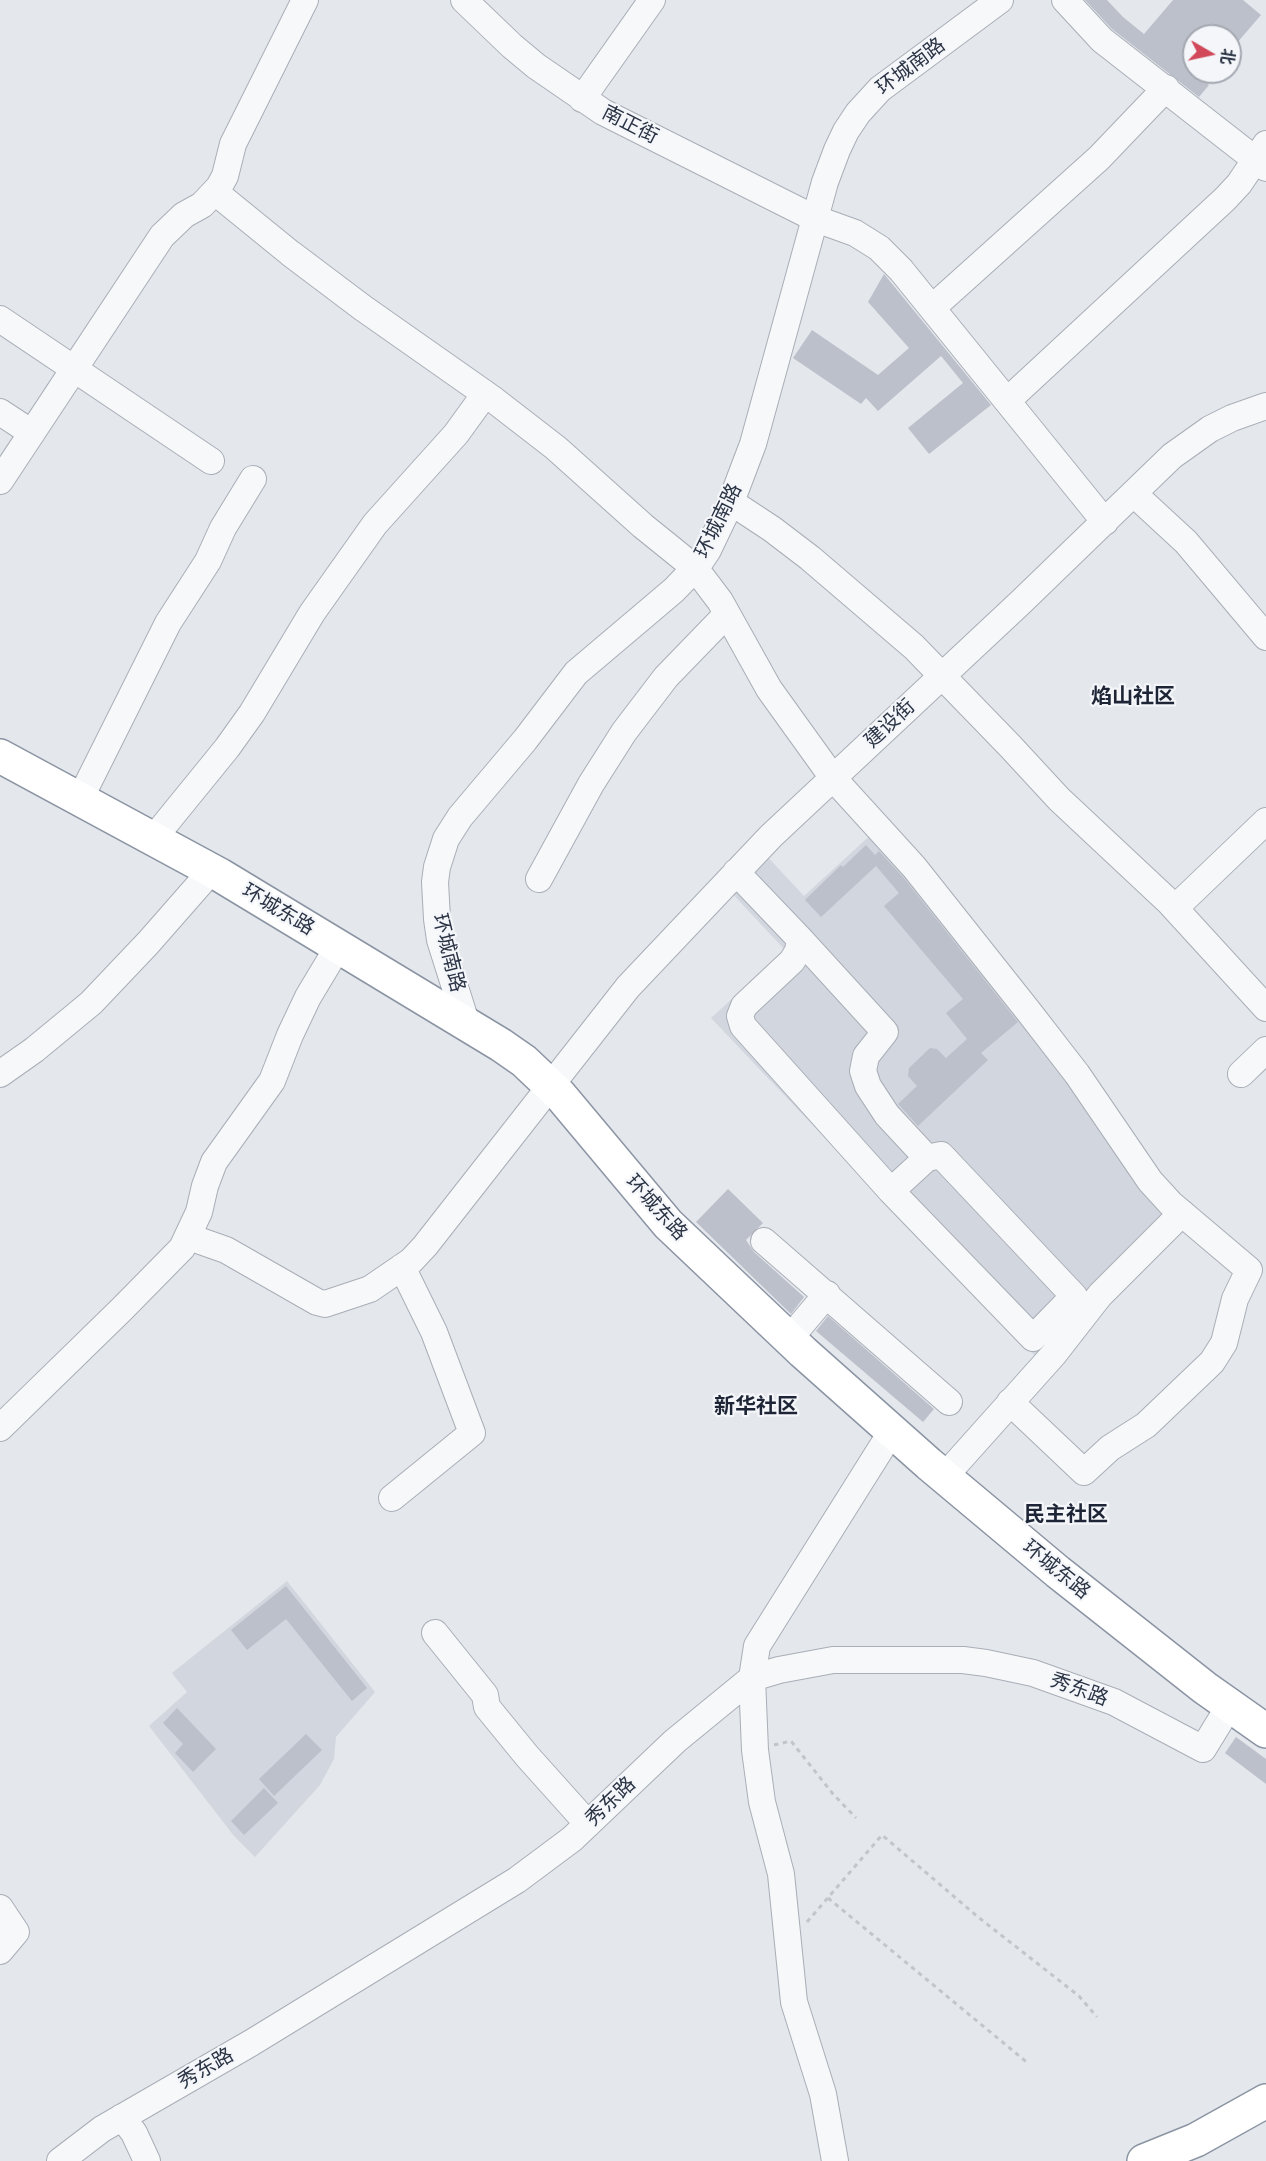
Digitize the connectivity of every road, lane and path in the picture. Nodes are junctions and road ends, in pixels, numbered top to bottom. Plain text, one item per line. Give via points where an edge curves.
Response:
1 (305, 0) edge
2 (464, 0) edge
3 (652, 0) edge
4 (1000, 0) edge
5 (1065, 0) edge
6 (1166, 88) junction
7 (582, 99) junction
8 (1262, 157) edge
9 (215, 192) junction
10 (816, 219) junction
11 (932, 308) junction
12 (0, 319) edge
13 (74, 369) junction
14 (485, 394) junction
15 (1007, 401) junction
16 (1266, 406) edge
17 (0, 412) edge
18 (32, 433) junction
19 (211, 461) dead end
20 (253, 479) dead end
21 (0, 481) edge
22 (1134, 494) junction
23 (731, 502) junction
24 (1104, 522) junction
25 (695, 568) junction
26 (727, 614) junction
27 (1266, 637) edge
28 (942, 676) junction
29 (0, 756) edge
30 (833, 778) junction
31 (80, 799) junction
32 (1266, 821) edge
33 (153, 839) junction
34 (212, 870) junction
35 (736, 872) junction
36 (539, 879) dead end
37 (1175, 908) junction
38 (800, 939) junction
39 (338, 947) junction
40 (1266, 1008) edge
41 (467, 1025) junction
42 (1266, 1050) edge
43 (0, 1074) edge
44 (1240, 1074) dead end
45 (550, 1085) junction
46 (927, 1158) junction
47 (891, 1191) junction
48 (1182, 1213) junction
49 (189, 1238) junction
50 (764, 1241) dead end
51 (402, 1267) junction
52 (827, 1294) junction
53 (789, 1338) junction
54 (949, 1402) dead end
55 (1010, 1402) junction
56 (0, 1428) edge
57 (892, 1431) junction
58 (944, 1477) junction
59 (392, 1498) dead end
60 (435, 1633) dead end
61 (752, 1678) junction
62 (1230, 1705) junction
63 (1266, 1731) edge
64 (755, 1750) junction
65 (856, 1818) dead end
66 (588, 1824) junction
67 (828, 1898) junction
68 (0, 1908) edge
69 (788, 1942) junction
70 (0, 1951) edge
71 (1097, 2017) dead end
72 (1029, 2064) dead end
73 (1266, 2101) edge
74 (122, 2117) junction
75 (1266, 2126) edge
76 (60, 2161) edge
77 (147, 2161) edge
78 (835, 2161) edge
79 (1144, 2161) edge
80 (1202, 2161) edge

1 - 9 street via 233,144 225,176
2 - 7 street, 南正街 via 512,46
3 - 7 street
4 - 10 street, 环城南路 via 868,101 837,150
5 - 6 street via 1102,40
6 - 8 street
6 - 11 street via 1099,158
7 - 10 street, 南正街
8 - 15 street via 1225,199
9 - 13 street via 162,236
9 - 14 street via 345,294
10 - 11 street, 南正街 via 855,233 879,248
10 - 23 street, 环城南路 via 753,444
11 - 15 street, 南正街
12 - 13 street
13 - 18 street
13 - 19 street
14 - 25 street via 555,448
14 - 33 street via 456,434 375,524 312,612 228,748
15 - 24 street, 南正街
16 - 22 street, 建设街 via 1232,418 1190,442
17 - 18 street
18 - 21 street
20 - 31 street via 168,623
22 - 24 street, 建设街
22 - 27 street via 1186,542
23 - 25 street, 环城南路
23 - 28 street via 772,528 848,589
24 - 28 street, 建设街
25 - 26 street
25 - 41 street, 环城南路 via 576,673 446,839 435,882 436,919
26 - 30 street via 769,689
26 - 36 street via 666,677 624,732
28 - 30 street, 建设街
28 - 37 street via 1066,806
29 - 31 highway, 环城东路
30 - 35 street, 建设街
30 - 48 street via 914,867 972,939 1077,1074 1150,1181
31 - 33 highway, 环城东路
32 - 37 street
33 - 34 highway, 环城东路
34 - 39 highway, 环城东路
34 - 43 street via 91,1003
35 - 38 street
35 - 45 street, 建设街 via 628,987
37 - 40 street
38 - 46 street via 885,1032 866,1056 863,1071 867,1086 887,1115
38 - 47 street via 792,961 744,1005 741,1022
39 - 41 highway, 环城东路
39 - 49 street via 308,997 272,1081 214,1162
41 - 45 highway, 环城东路 via 524,1061
42 - 44 street
45 - 51 street, 建设街 via 425,1246
45 - 53 highway, 环城东路 via 668,1224
46 - 47 street
46 - 47 street via 941,1155 1074,1296 1033,1338
48 - 55 street via 1100,1295
48 - 55 street via 1249,1270 1235,1299 1224,1343 1212,1362 1146,1425 1084,1472
49 - 51 street, 建设街 via 226,1250 325,1304 370,1289
49 - 56 street via 130,1302
50 - 52 street
51 - 59 street via 434,1332 472,1432
52 - 53 street
52 - 54 street
53 - 57 highway, 环城东路
55 - 58 street
57 - 58 highway, 环城东路
57 - 61 street via 757,1646
58 - 62 highway, 环城东路 via 1122,1623
60 - 66 street via 485,1695 487,1707
61 - 62 street, 秀东路 via 833,1660 986,1663 1033,1673 1114,1702 1203,1749
61 - 64 street
61 - 66 street, 秀东路 via 675,1741
62 - 63 highway, 环城东路
64 - 65 path via 791,1741
64 - 69 street via 762,1802 781,1874
66 - 74 street, 秀东路 via 517,1880
67 - 69 path
67 - 71 path via 882,1835 1079,1996
67 - 72 path
68 - 70 street via 16,1932
69 - 78 street via 794,2002 823,2094
73 - 79 highway via 1196,2140
74 - 76 street, 秀东路
74 - 77 street
75 - 80 highway

